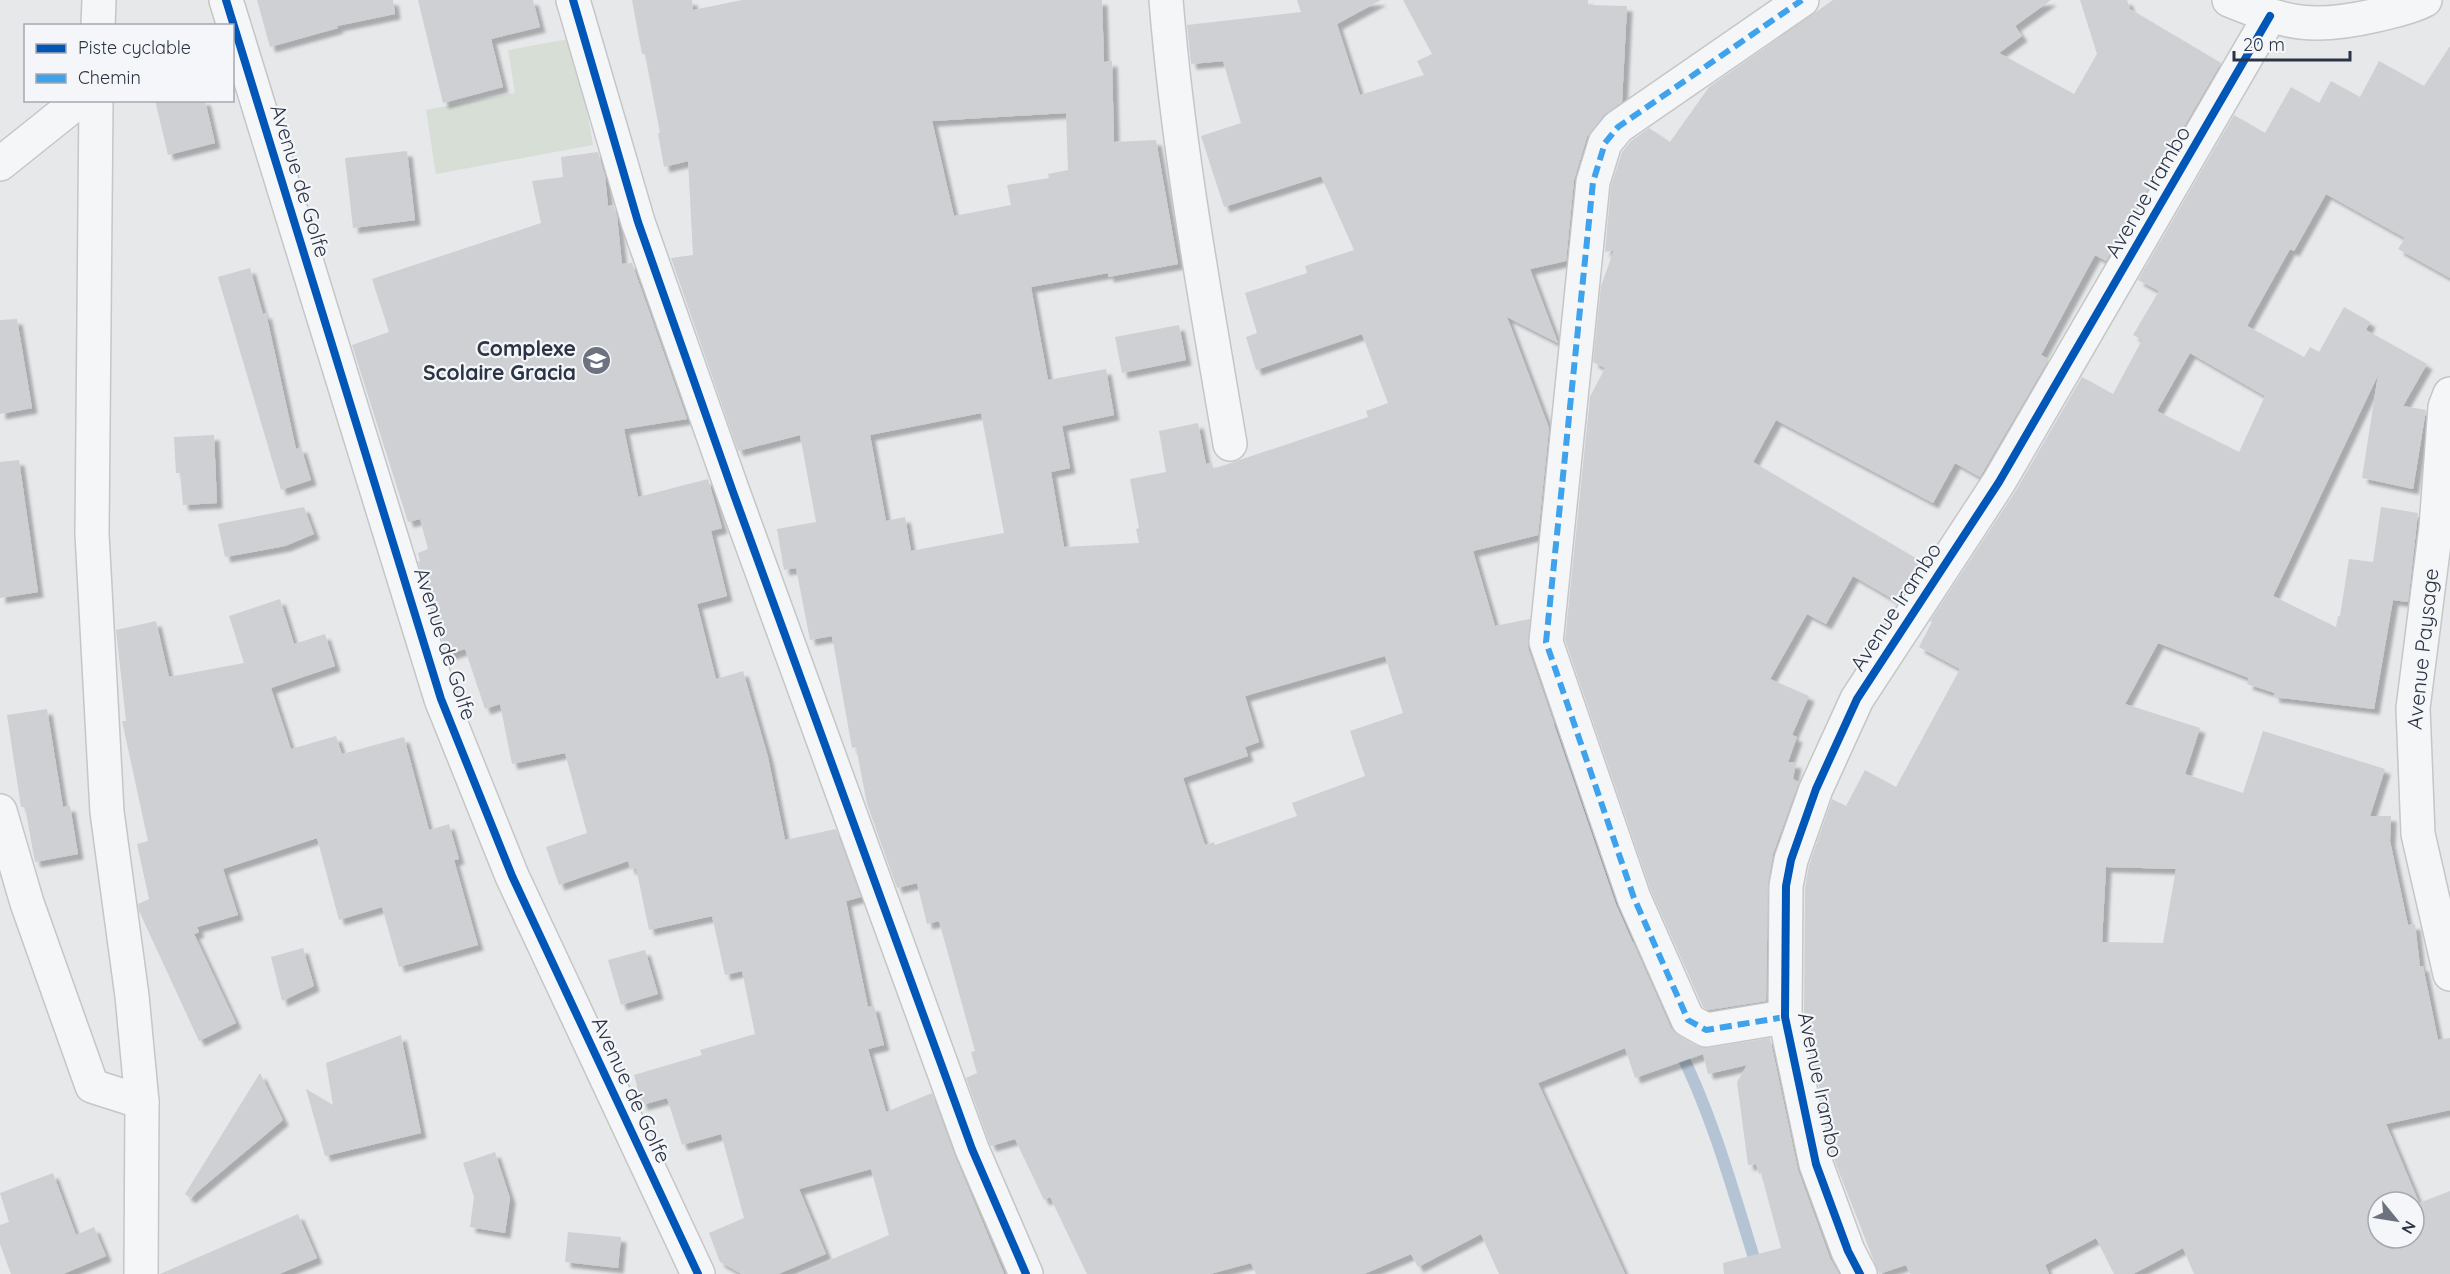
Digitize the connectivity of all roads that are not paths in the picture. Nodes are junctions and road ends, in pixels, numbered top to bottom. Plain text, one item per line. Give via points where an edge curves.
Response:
1 (99, 0) edge
2 (226, 0) edge
3 (573, 0) edge
4 (1166, 0) edge
5 (1802, 0) edge
6 (2229, 0) edge
7 (2426, 0) edge
8 (2270, 16) junction
9 (98, 24) edge
10 (233, 24) edge
11 (234, 26) edge
12 (78, 102) edge
13 (96, 102) edge
14 (0, 164) edge
15 (2450, 394) edge
16 (1230, 444) dead end
17 (0, 811) edge
18 (2450, 974) edge
19 (1785, 1017) junction
20 (142, 1102) junction
21 (141, 1274) edge
22 (698, 1274) edge
23 (1026, 1274) edge
24 (1860, 1274) edge

1 - 9 street
2 - 10 street, Avenue de Golfe
3 - 23 street via 638,222 733,492 960,1116
4 - 16 street via 1185,176
5 - 19 street via 1618,127 1605,144 1593,182 1552,657 1634,898 1688,1020 1706,1030
6 - 8 street
7 - 8 street via 2347,22 2305,24
8 - 19 street, Avenue Irambo via 1999,482 1857,699 1816,789 1791,860 1786,886
11 - 22 street, Avenue de Golfe via 441,699 512,876
12 - 14 street
13 - 20 street via 92,534 107,812
15 - 18 street, Avenue Paysage via 2445,407 2436,526 2413,708 2418,834
17 - 20 street via 27,903 93,1086
19 - 24 street, Avenue Irambo via 1816,1164
20 - 21 street

